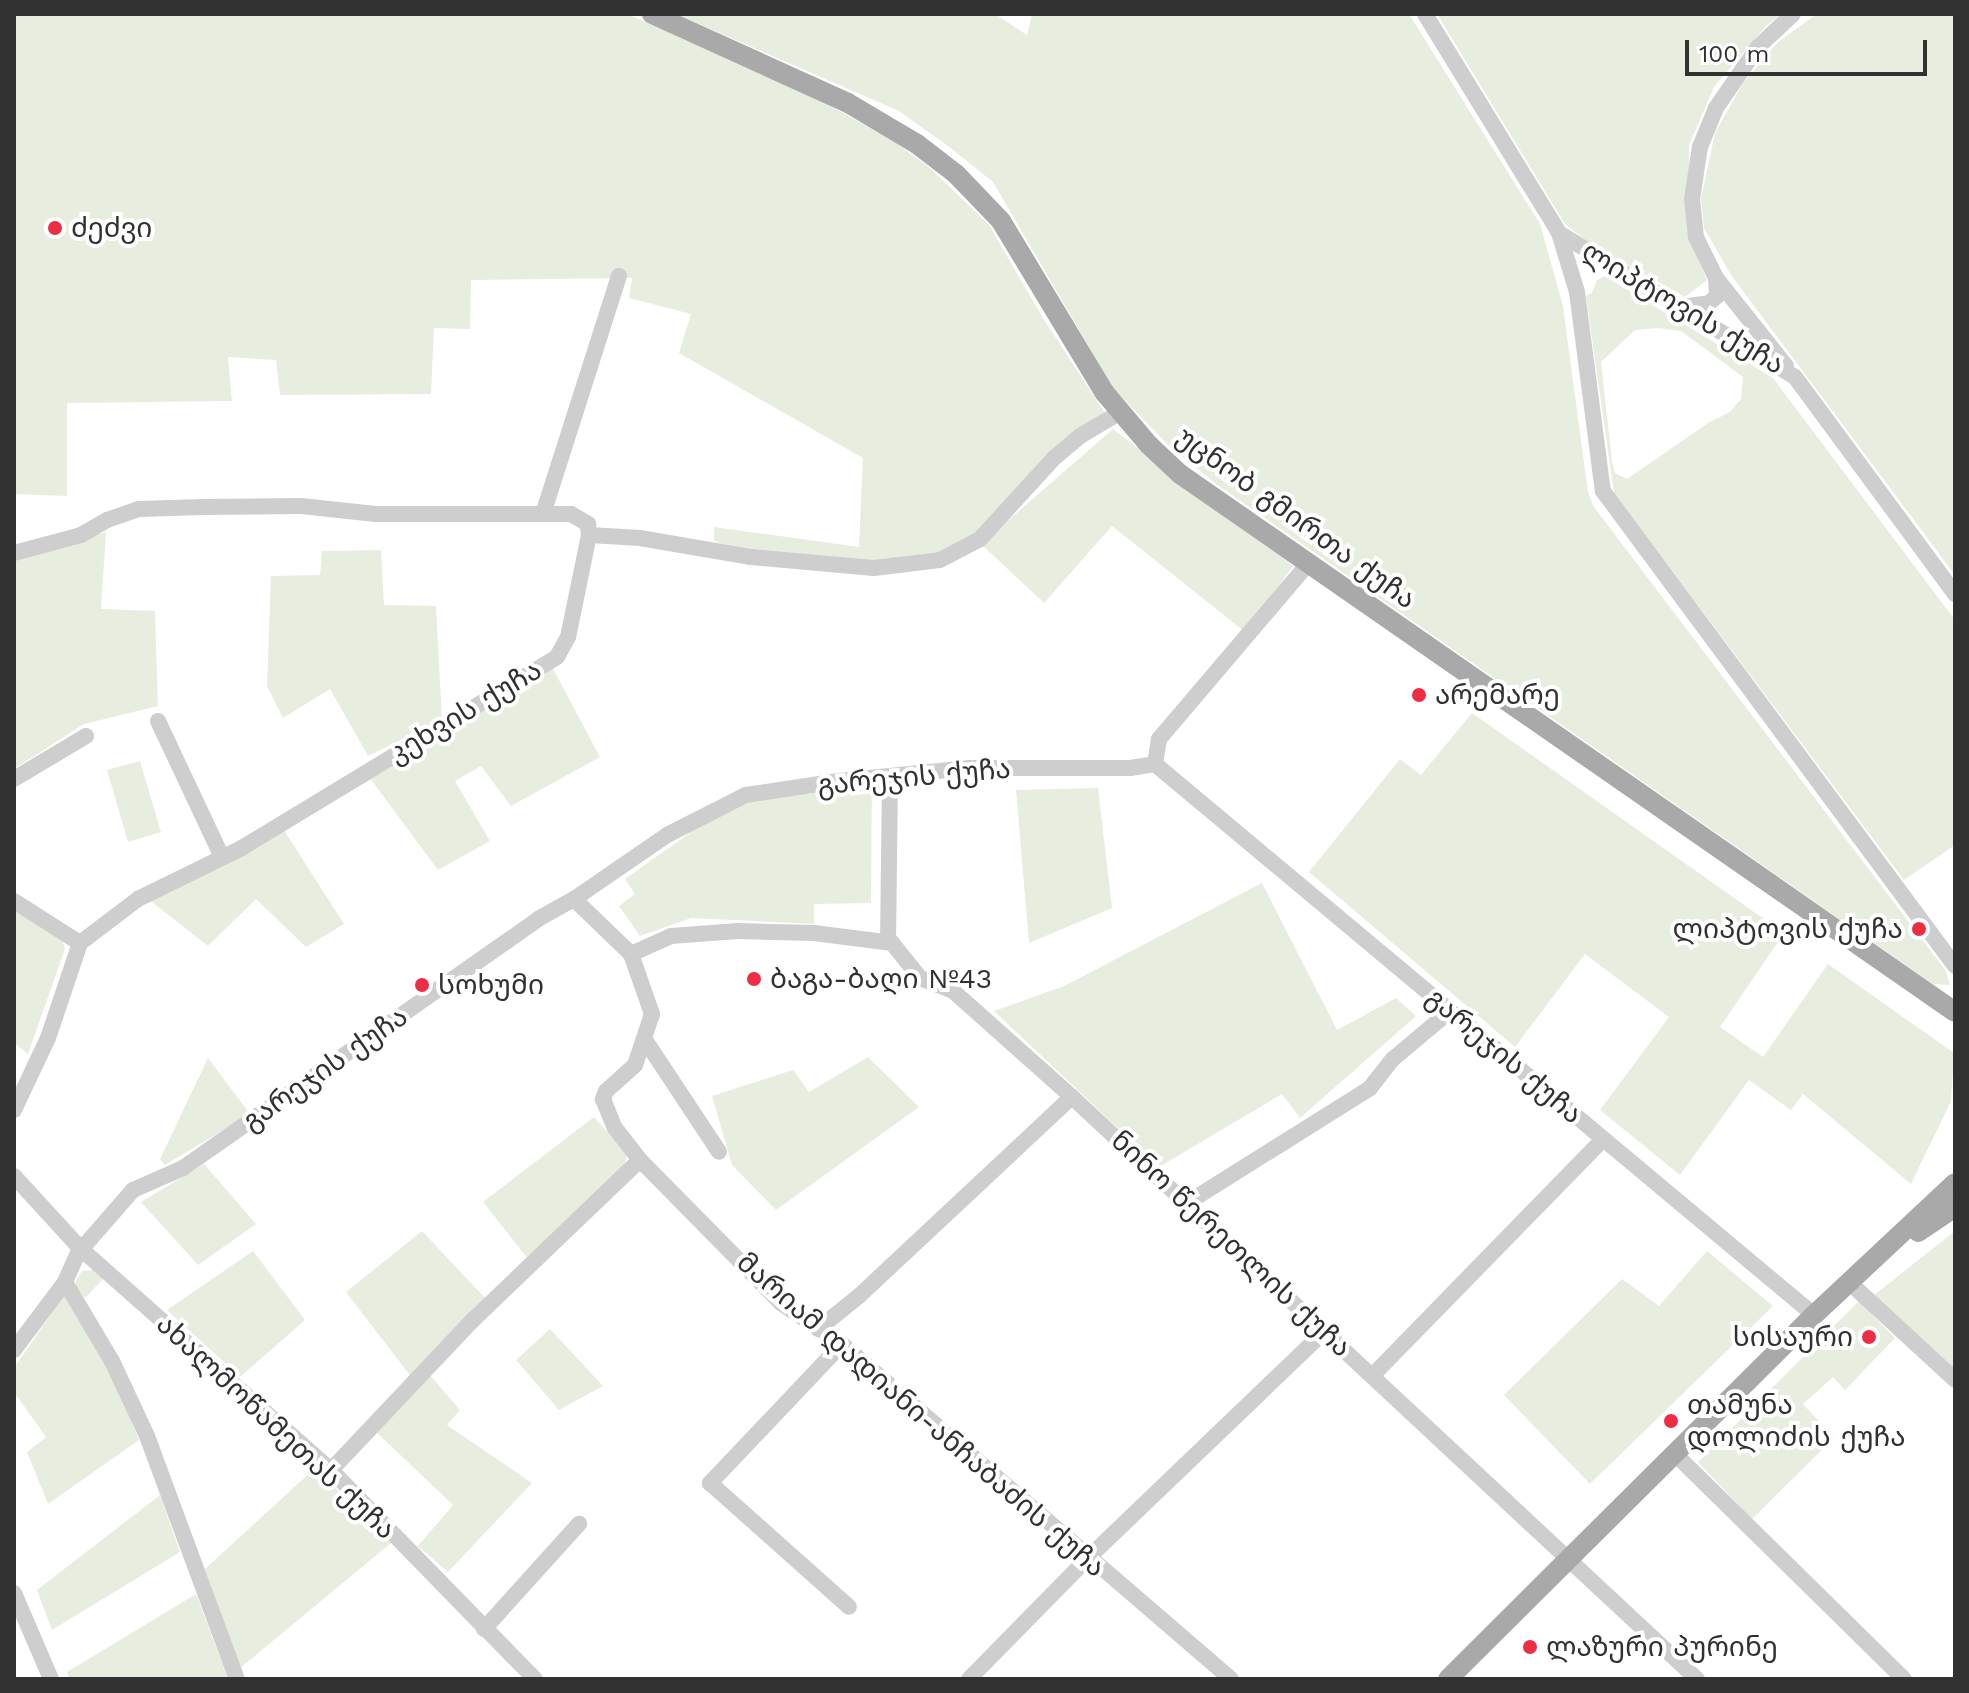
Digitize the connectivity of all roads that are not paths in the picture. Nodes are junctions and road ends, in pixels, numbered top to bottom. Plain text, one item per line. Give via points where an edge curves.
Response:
1 (652, 14) edge
2 (1425, 14) edge
3 (1793, 14) edge
4 (1559, 233) junction
5 (1609, 264) junction
6 (619, 276) dead end
7 (1716, 278) junction
8 (1577, 292) junction
9 (1681, 307) junction
10 (1795, 377) junction
11 (1119, 413) junction
12 (543, 514) junction
13 (589, 535) junction
14 (14, 553) edge
15 (1307, 565) junction
16 (1955, 594) edge
17 (158, 721) dead end
18 (86, 736) dead end
19 (1155, 764) junction
20 (890, 776) junction
21 (14, 779) edge
22 (222, 857) junction
23 (574, 899) junction
24 (14, 901) edge
25 (888, 942) junction
26 (80, 943) junction
27 (631, 954) junction
28 (1955, 966) edge
29 (1931, 994) junction
30 (1955, 994) edge
31 (1450, 1011) junction
32 (1955, 1012) edge
33 (645, 1040) junction
34 (1072, 1097) junction
35 (14, 1110) edge
36 (1603, 1139) junction
37 (719, 1152) dead end
38 (640, 1160) junction
39 (14, 1176) edge
40 (1955, 1183) edge
41 (1187, 1203) junction
42 (1955, 1207) edge
43 (81, 1249) junction
44 (1872, 1263) junction
45 (65, 1282) junction
46 (1850, 1283) junction
47 (1814, 1315) junction
48 (818, 1329) junction
49 (1324, 1332) junction
50 (842, 1344) junction
51 (14, 1350) edge
52 (1373, 1375) junction
53 (1955, 1380) edge
54 (1674, 1453) junction
55 (331, 1470) junction
56 (579, 1524) dead end
57 (1569, 1557) junction
58 (1088, 1558) junction
59 (14, 1593) edge
60 (849, 1607) dead end
61 (484, 1629) junction
62 (51, 1679) edge
63 (237, 1679) edge
64 (535, 1679) edge
65 (969, 1679) edge
66 (1231, 1679) edge
67 (1448, 1679) edge
68 (1697, 1679) edge
69 (1904, 1679) edge

1 - 11 main road, უცნობ გმირთა ქუჩა via 848,103 956,174 1001,221
2 - 4 street, ლიპტოვის ქუჩა
3 - 7 street via 1758,47 1716,108 1700,147 1692,199 1696,237
4 - 5 street, ლიპტოვის ქუჩა
4 - 8 street
5 - 8 street via 1584,272
5 - 9 street, ლიპტოვის ქუჩა
6 - 12 street
7 - 9 street via 1717,296 1709,303
7 - 10 street
8 - 28 street via 1603,491
9 - 10 street, ლიპტოვის ქუჩა
10 - 16 street, ლიპტოვის ქუჩა
11 - 13 street via 1054,458 980,539 940,560 874,568
11 - 15 main road, უცნობ გმირთა ქუჩა via 1180,474
12 - 13 street via 582,518
12 - 14 street via 376,514 301,506 139,509 81,535
13 - 22 street, კეხვის ქუჩა via 568,637 557,657
15 - 19 street via 1159,739
15 - 29 main road, უცნობ გმირთა ქუჩა
17 - 22 street
18 - 21 street
19 - 20 street, გარეჯის ქუჩა via 970,768
19 - 31 street, გარეჯის ქუჩა
20 - 23 street, გარეჯის ქუჩა via 746,795 667,835
20 - 25 street
22 - 26 street, კეხვის ქუჩა via 138,899
23 - 27 street, მარიამ დადიანი-ანჩაბაძის ქუჩა
23 - 43 street, გარეჯის ქუჩა via 183,1168 133,1190
24 - 26 street
25 - 27 street via 738,931 671,936
25 - 34 street, ნინო წერეთლის ქუჩა via 920,978 952,990
26 - 35 street via 48,1038
27 - 33 street, მარიამ დადიანი-ანჩაბაძის ქუჩა via 652,1014
29 - 30 main road
29 - 32 main road, უცნობ გმირთა ქუჩა
31 - 36 street, გარეჯის ქუჩა
31 - 41 street via 1393,1059 1370,1088
33 - 37 street
33 - 38 street, მარიამ დადიანი-ანჩაბაძის ქუჩა via 635,1065 603,1099 615,1128
34 - 41 street, ნინო წერეთლის ქუჩა
34 - 48 street
36 - 47 street, გარეჯის ქუჩა
36 - 52 street
38 - 48 street, მარიამ დადიანი-ანჩაბაძის ქუჩა via 781,1303
38 - 55 street via 473,1320
39 - 43 street, ახალმოწამეთას ქუჩა
40 - 44 main road
41 - 49 street, ნინო წერეთლის ქუჩა
42 - 44 main road
43 - 45 street, გარეჯის ქუჩა
43 - 55 street, ახალმოწამეთას ქუჩა
44 - 46 main road
45 - 51 street, გარეჯის ქუჩა
45 - 63 street via 112,1361 147,1436
46 - 47 main road
46 - 53 street
47 - 54 main road
48 - 50 street, მარიამ დადიანი-ანჩაბაძის ქუჩა
49 - 52 street, ნინო წერეთლის ქუჩა
49 - 58 street
50 - 58 street, მარიამ დადიანი-ანჩაბაძის ქუჩა
50 - 60 street via 710,1483
52 - 57 street, ნინო წერეთლის ქუჩა
54 - 57 main road
54 - 69 street
55 - 61 street, ახალმოწამეთას ქუჩა
56 - 61 street
57 - 67 main road
57 - 68 street, ნინო წერეთლის ქუჩა
58 - 65 street
58 - 66 street, მარიამ დადიანი-ანჩაბაძის ქუჩა
59 - 62 street
61 - 64 street, ახალმოწამეთას ქუჩა

